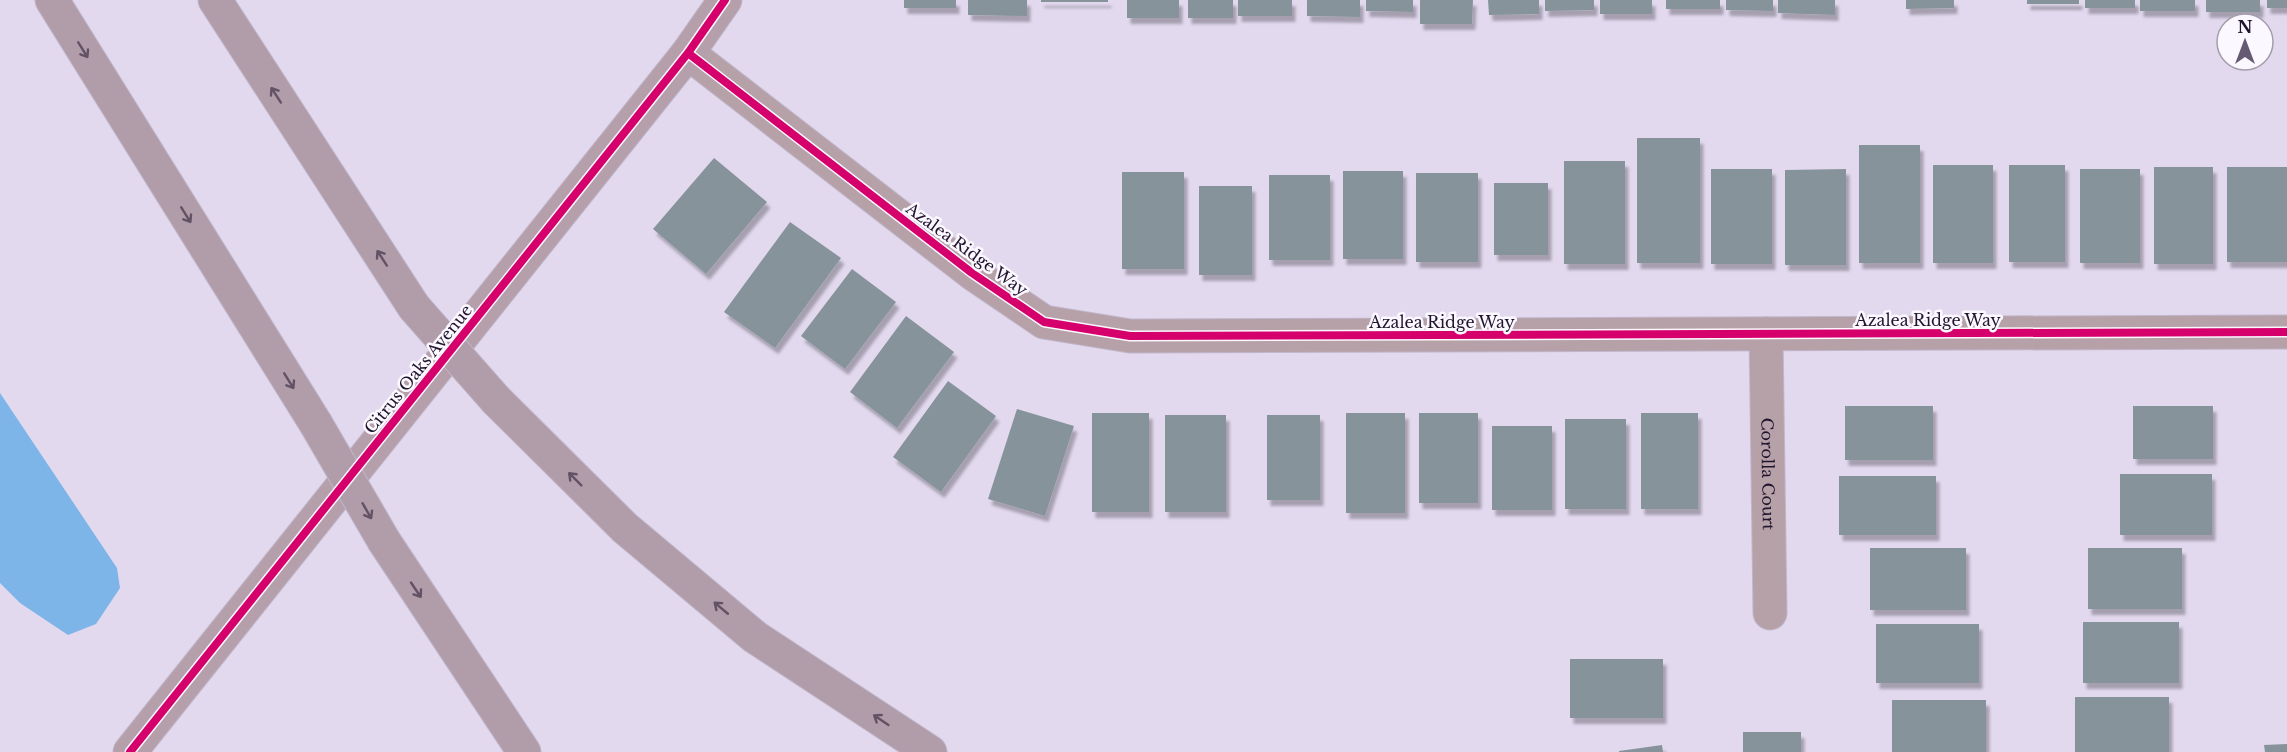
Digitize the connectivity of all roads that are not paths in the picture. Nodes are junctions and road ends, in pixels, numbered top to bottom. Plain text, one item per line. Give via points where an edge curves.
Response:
1 (52, 0) edge
2 (214, 0) edge
3 (725, 0) edge
4 (688, 53) junction
5 (2287, 332) edge
6 (1766, 334) junction
7 (1770, 614) dead end
8 (130, 752) edge
9 (524, 752) edge
10 (930, 752) edge

1 -> 9 highway, bridge via 316,424 384,541
10 -> 2 highway, bridge via 756,637 624,528 496,400 414,307
3 - 4 street, Citrus Oaks Avenue
4 - 6 street, Azalea Ridge Way via 972,273 1044,322 1130,336
4 - 8 street, Citrus Oaks Avenue
5 - 6 street, Azalea Ridge Way
6 - 7 street, Corolla Court

